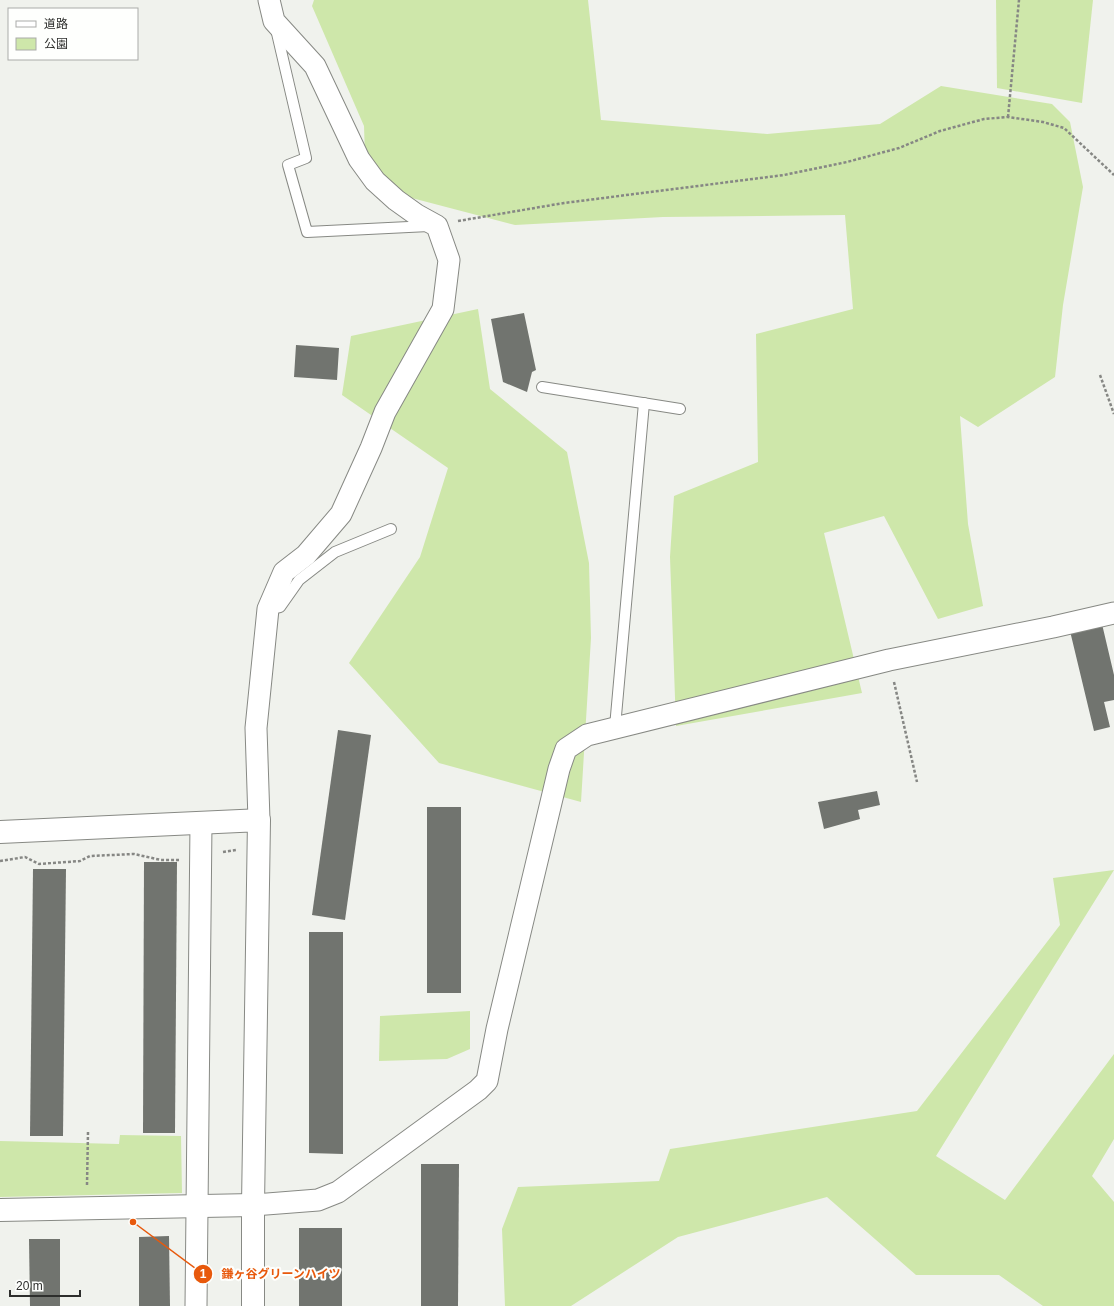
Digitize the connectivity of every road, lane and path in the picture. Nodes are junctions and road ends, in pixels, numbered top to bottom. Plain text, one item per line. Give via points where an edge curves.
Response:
1 (269, 0) edge
2 (1018, 0) edge
3 (274, 21) junction
4 (1008, 117) junction
5 (1114, 175) edge
6 (437, 226) junction
7 (1100, 375) dead end
8 (542, 387) dead end
9 (644, 403) junction
10 (680, 409) dead end
11 (1114, 414) edge
12 (391, 529) dead end
13 (268, 609) junction
14 (1114, 613) edge
15 (889, 660) junction
16 (615, 727) junction
17 (917, 782) dead end
18 (259, 820) junction
19 (201, 823) junction
20 (0, 832) edge
21 (241, 849) dead end
22 (200, 853) junction
23 (0, 861) edge
24 (88, 1132) dead end
25 (253, 1205) junction
26 (196, 1207) junction
27 (86, 1208) junction
28 (0, 1210) edge
29 (196, 1306) edge
30 (253, 1306) edge

1 - 3 street
2 - 4 path
3 - 6 street via 315,66 359,159 375,181 396,200
3 - 6 lane via 306,158 288,165 307,232
4 - 5 path via 1064,128
4 - 6 path via 955,127 899,148 784,175 564,203
6 - 13 street via 449,260 443,309 385,412 341,514 306,555 284,572
7 - 11 path
8 - 9 lane
9 - 10 lane
9 - 16 lane
12 - 13 lane via 335,552 299,580 280,607
13 - 18 street via 256,728
14 - 15 street
15 - 16 street
15 - 17 path
16 - 25 street via 587,735 566,749 487,1081 338,1192 318,1200
18 - 19 street
18 - 25 street
19 - 20 street
19 - 22 street
21 - 22 path
22 - 23 path via 182,860 161,860 134,854 90,856 80,861 39,864 25,857
22 - 26 street
24 - 27 path
25 - 26 street
25 - 30 street
26 - 27 street
26 - 29 street
27 - 28 street

